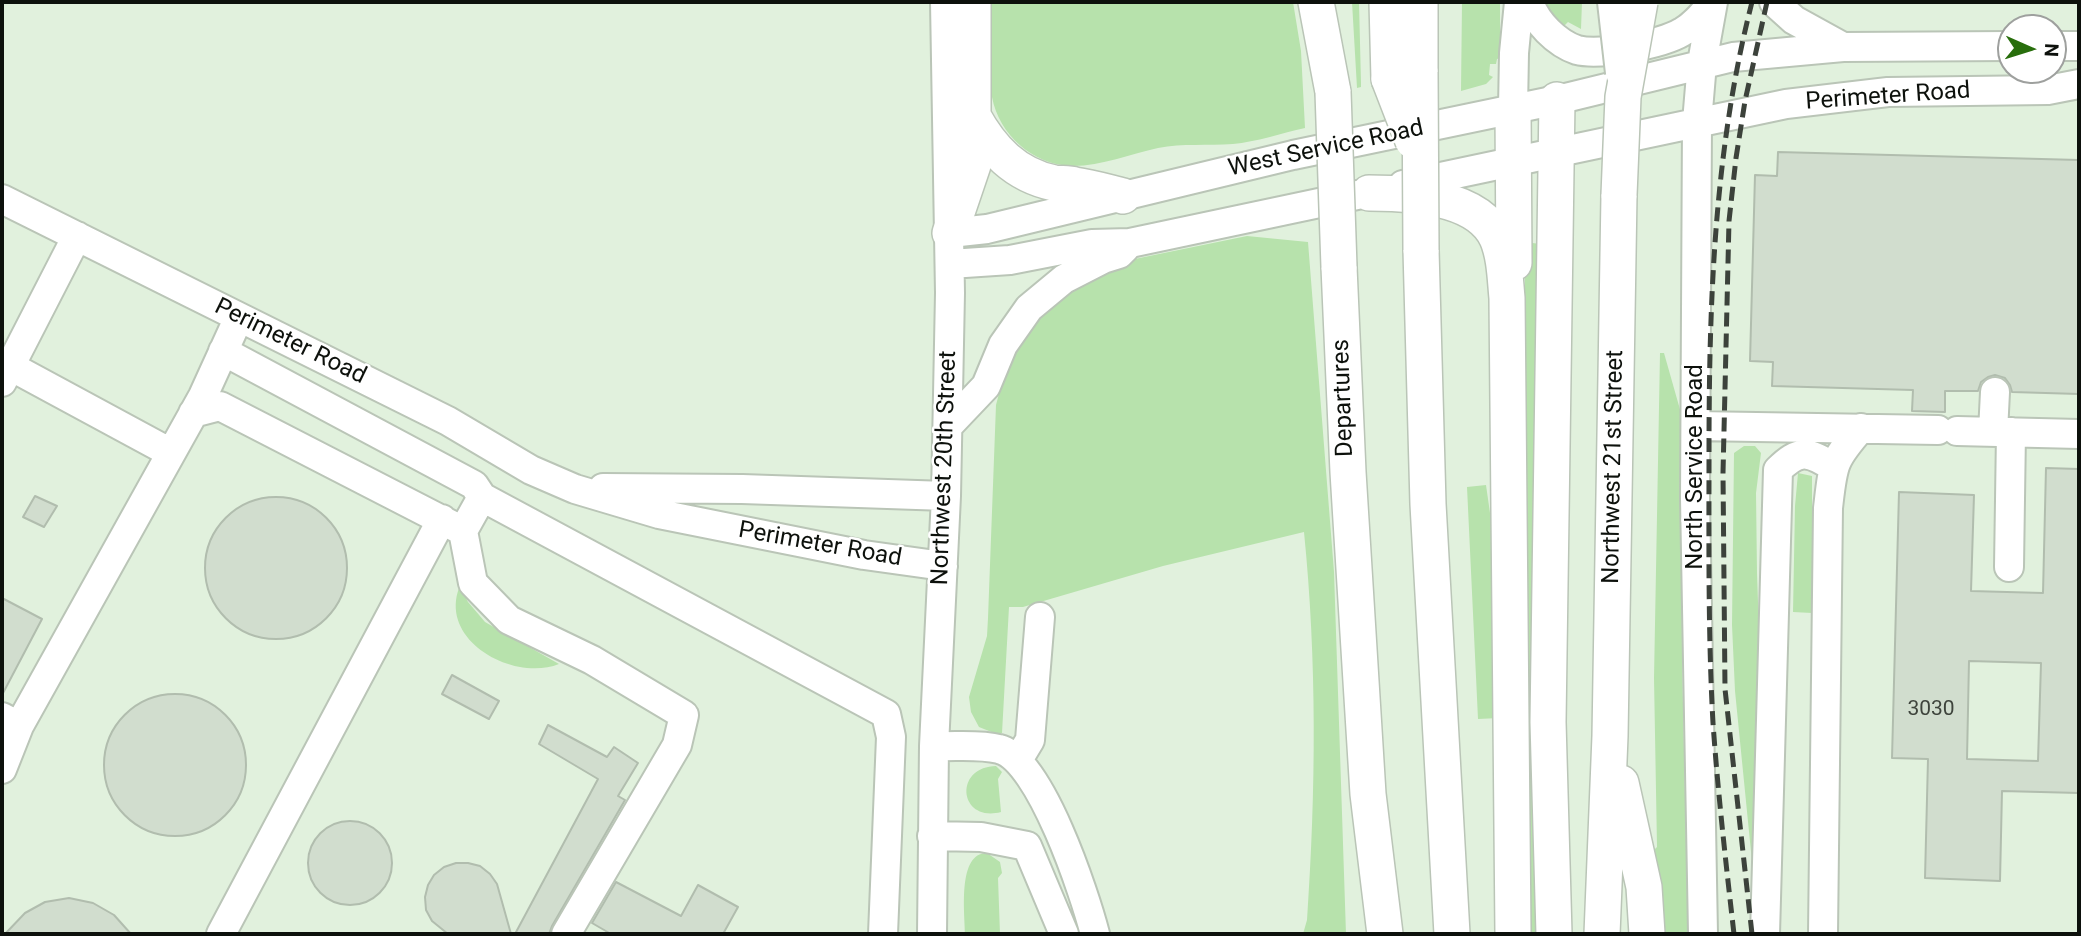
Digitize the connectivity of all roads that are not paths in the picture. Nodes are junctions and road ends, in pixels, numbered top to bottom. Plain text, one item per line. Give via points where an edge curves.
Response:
1 (945, 2) edge
2 (973, 2) edge
3 (1316, 2) edge
4 (1336, 2) edge
5 (1387, 2) edge
6 (1420, 2) edge
7 (1519, 2) edge
8 (1528, 2) edge
9 (1612, 2) edge
10 (1640, 2) edge
11 (1713, 2) edge
12 (1774, 2) edge
13 (1997, 46) edge
14 (1843, 47) junction
15 (1702, 64) junction
16 (1404, 76) junction
17 (2079, 84) edge
18 (2049, 90) junction
19 (1333, 92) junction
20 (2079, 95) edge
21 (1623, 97) junction
22 (1557, 100) junction
23 (1513, 109) junction
24 (973, 116) junction
25 (1697, 122) junction
26 (1556, 153) junction
27 (1514, 162) junction
28 (1369, 193) junction
29 (1123, 196) junction
30 (2, 199) edge
31 (77, 236) junction
32 (1130, 243) junction
33 (950, 248) junction
34 (1507, 298) junction
35 (239, 317) junction
36 (223, 351) junction
37 (6, 374) edge
38 (1995, 392) dead end
39 (193, 413) junction
40 (948, 426) junction
41 (1696, 426) junction
42 (1779, 427) junction
43 (1861, 428) junction
44 (2002, 432) junction
45 (2079, 434) edge
46 (171, 453) junction
47 (1833, 467) junction
48 (1778, 470) junction
49 (575, 489) junction
50 (946, 496) junction
51 (482, 497) junction
52 (453, 525) junction
53 (943, 566) junction
54 (2009, 567) dead end
55 (1040, 617) dead end
56 (10, 722) edge
57 (1610, 736) junction
58 (934, 746) junction
59 (1018, 760) junction
60 (2, 769) edge
61 (1368, 794) junction
62 (932, 836) junction
63 (221, 934) edge
64 (566, 934) edge
65 (883, 934) edge
66 (932, 934) edge
67 (1064, 934) edge
68 (1095, 934) edge
69 (1366, 934) edge
70 (1385, 934) edge
71 (1452, 934) edge
72 (1513, 934) edge
73 (1554, 934) edge
74 (1602, 934) edge
75 (1647, 934) edge
76 (1703, 934) edge
77 (1765, 934) edge
78 (1823, 934) edge

1 - 33 street, Northwest 20th Street
2 - 24 main road
3 - 19 main road
4 - 19 main road, Departures via 1339,47
5 - 16 main road
6 - 16 main road
7 - 23 street
8 - 11 street via 1542,25 1559,40 1577,50 1605,51 1681,33
9 - 21 street, bridge
10 - 21 main road, Northwest 21st Street, bridge
11 - 15 street, North Service Road
12 - 14 street via 1794,20
13 - 14 street, Perimeter Road
14 - 15 street, Perimeter Road via 1770,52
15 - 22 street, West Service Road
15 - 25 street, North Service Road
16 - 71 main road, bridge via 1419,158 1426,466
17 - 18 street, Perimeter Road
18 - 20 street
18 - 25 street, Perimeter Road via 1888,92 1786,104
19 - 61 main road, Departures, bridge via 1348,472
21 - 57 main road, Northwest 21st Street, bridge
22 - 23 street, West Service Road
22 - 26 main road
23 - 27 main road
23 - 29 street, West Service Road
24 - 29 main road via 991,145 1024,172
24 - 33 main road via 973,165
25 - 26 street
25 - 41 street, North Service Road
26 - 27 street
26 - 73 main road via 1548,722
27 - 28 street
27 - 34 main road via 1514,264
28 - 32 street
28 - 34 main road via 1447,202 1483,217 1500,247
29 - 33 street, West Service Road via 987,229
30 - 31 street, Perimeter Road
31 - 35 street, Perimeter Road
31 - 37 street
32 - 33 street via 1093,244 1010,260
32 - 40 street via 1119,254 1064,279 1029,309 1003,345 986,386
33 - 40 street, Northwest 20th Street
34 - 72 main road
35 - 36 street
35 - 49 street, Perimeter Road
36 - 39 street
36 - 51 street via 474,485
37 - 46 street
38 - 44 street
39 - 46 street
39 - 52 street via 220,407
40 - 50 street, Northwest 20th Street
41 - 42 street
41 - 76 street, North Service Road
42 - 43 street
42 - 48 street
43 - 44 street
43 - 47 street
44 - 45 street
44 - 54 street
46 - 56 street
47 - 48 street via 1817,457 1798,455
47 - 78 street via 1828,508
48 - 77 street
49 - 50 street, Perimeter Road via 715,488
49 - 53 street, Perimeter Road via 659,514
50 - 53 street, Northwest 20th Street
51 - 52 street
51 - 65 street via 886,714 891,737
52 - 63 street
52 - 64 street via 473,583 509,620 592,660 684,715 677,745
53 - 58 street, Northwest 20th Street
55 - 59 street via 1030,740
56 - 60 street
57 - 74 main road, Northwest 21st Street
57 - 75 main road via 1644,887
58 - 59 street via 1000,749
58 - 62 street, Northwest 20th Street
59 - 68 street via 1058,827
61 - 69 main road
61 - 70 main road
62 - 66 street, Northwest 20th Street
62 - 67 street via 981,837 1027,846

